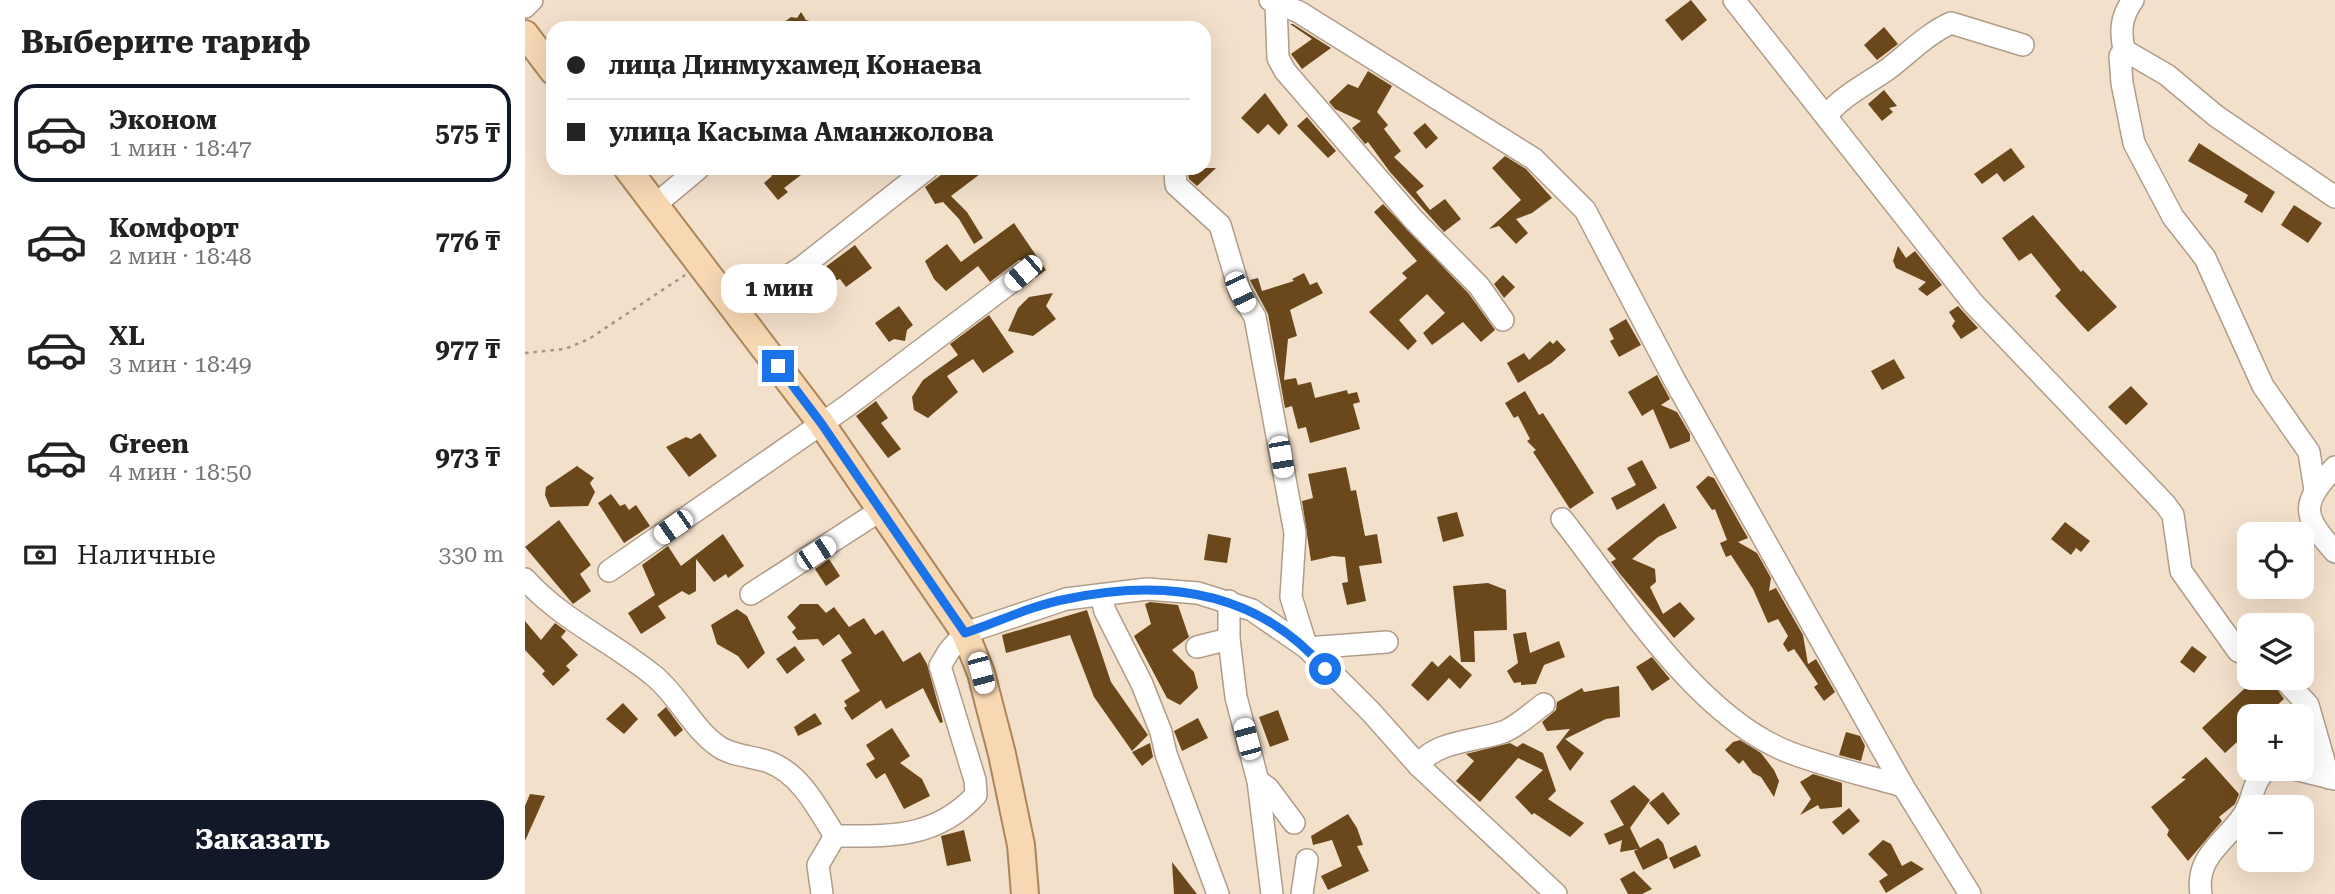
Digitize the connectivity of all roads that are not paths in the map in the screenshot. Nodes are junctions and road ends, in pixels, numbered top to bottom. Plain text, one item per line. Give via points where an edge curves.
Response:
1 (532, 0) edge
2 (1734, 0) edge
3 (2133, 0) edge
4 (1273, 2) edge
5 (525, 7) edge
6 (525, 34) edge
7 (2023, 44) dead end
8 (2123, 50) junction
9 (546, 62) edge
10 (1826, 116) junction
11 (632, 175) edge
12 (691, 175) edge
13 (919, 175) edge
14 (1175, 175) edge
15 (2335, 197) edge
16 (655, 205) junction
17 (1023, 273) dead end
18 (735, 310) junction
19 (1503, 320) dead end
20 (821, 423) junction
21 (2335, 467) edge
22 (2315, 490) junction
23 (881, 510) junction
24 (1562, 519) dead end
25 (2335, 552) edge
26 (609, 571) dead end
27 (525, 579) edge
28 (751, 594) dead end
29 (1101, 594) junction
30 (1291, 597) junction
31 (1229, 601) junction
32 (1252, 610) junction
33 (965, 633) junction
34 (1229, 639) junction
35 (1387, 642) dead end
36 (1197, 647) dead end
37 (1307, 648) junction
38 (2237, 650) edge
39 (2294, 690) edge
40 (1544, 704) dead end
41 (1419, 766) junction
42 (2314, 774) edge
43 (2332, 778) edge
44 (1258, 781) junction
45 (2255, 781) edge
46 (1903, 786) junction
47 (1294, 822) dead end
48 (835, 836) junction
49 (1307, 860) dead end
50 (822, 894) edge
51 (1025, 894) edge
52 (1218, 894) edge
53 (1272, 894) edge
54 (1302, 894) edge
55 (1556, 894) edge
56 (1970, 894) edge
57 (2201, 894) edge

1 - 5 street
2 - 10 street
3 - 8 street via 2120,29
4 - 19 street via 1278,58 1285,71 1414,220 1479,286
4 - 46 street via 1299,12 1534,159 1584,210
6 - 9 main road
7 - 10 street via 1951,23 1935,30
8 - 15 street via 2167,75 2217,116
8 - 22 street via 2122,83 2134,143 2173,217 2205,258 2263,386 2309,452
10 - 38 street via 1973,303 2165,504 2173,515 2181,571
11 - 16 main road
12 - 16 street
13 - 18 street via 802,267
14 - 30 street via 1175,185 1220,225 1240,292 1255,317 1295,533
16 - 18 main road
17 - 20 street
18 - 20 main road
20 - 23 main road
20 - 26 street
21 - 22 street
22 - 25 street via 2308,500 2308,519
23 - 28 street
23 - 33 main road
24 - 46 street via 1712,705 1784,750
27 - 48 street via 557,612 654,676 689,711 708,739 722,749 788,771
29 - 31 street via 1147,589
29 - 33 street via 1066,599
29 - 52 street via 1161,732
30 - 32 street via 1272,616
30 - 37 street
31 - 32 street
31 - 34 street
32 - 37 street
33 - 48 street via 940,666 976,795 963,808 902,836
33 - 51 main road via 981,673 1002,754 1021,845
34 - 36 street
34 - 44 street via 1236,697
35 - 37 street
37 - 41 street
39 - 43 street via 2308,705
40 - 41 street via 1504,732 1446,746 1424,757
41 - 55 street
42 - 43 street
44 - 47 street
44 - 53 street
45 - 57 street via 2244,815 2200,869
46 - 56 street
48 - 50 street via 818,865
49 - 54 street

